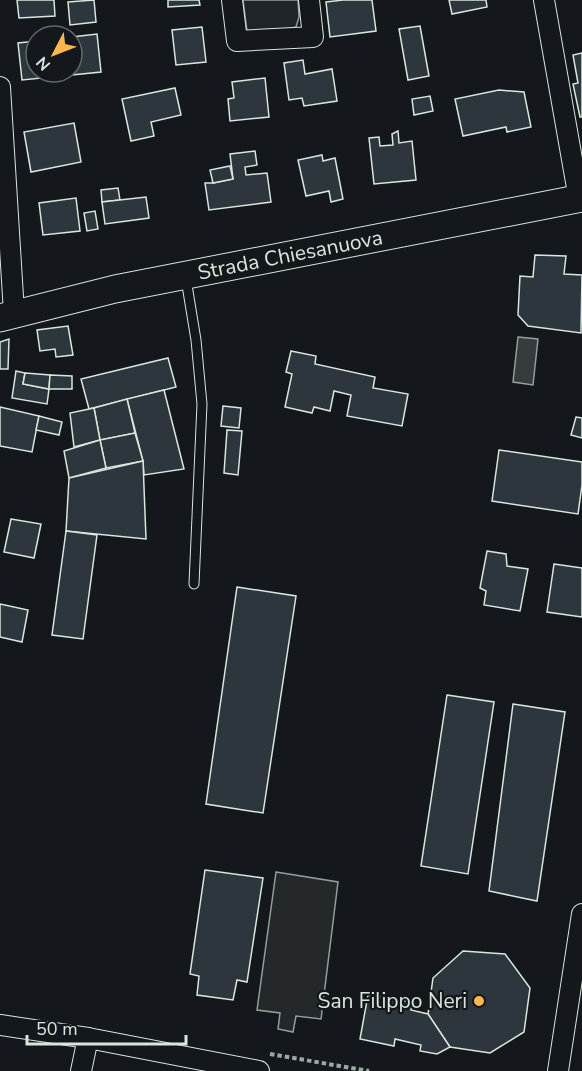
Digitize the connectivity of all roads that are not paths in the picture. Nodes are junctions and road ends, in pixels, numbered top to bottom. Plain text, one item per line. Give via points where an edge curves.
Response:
1 (232, 0) edge
2 (309, 0) edge
3 (544, 0) edge
4 (0, 87) edge
5 (581, 199) edge
6 (185, 275) junction
7 (7, 316) edge
8 (194, 584) dead end
9 (582, 914) edge
10 (0, 1025) edge
11 (88, 1038) junction
12 (81, 1071) edge
13 (259, 1071) edge
14 (558, 1071) edge

1 - 2 street via 237,41 314,37
3 - 5 street
4 - 7 street
5 - 6 main road, Strada Chiesanuova
6 - 7 main road, Strada Chiesanuova
6 - 8 lane via 202,404
9 - 14 street via 572,1004
10 - 11 street
11 - 12 street
11 - 13 street

